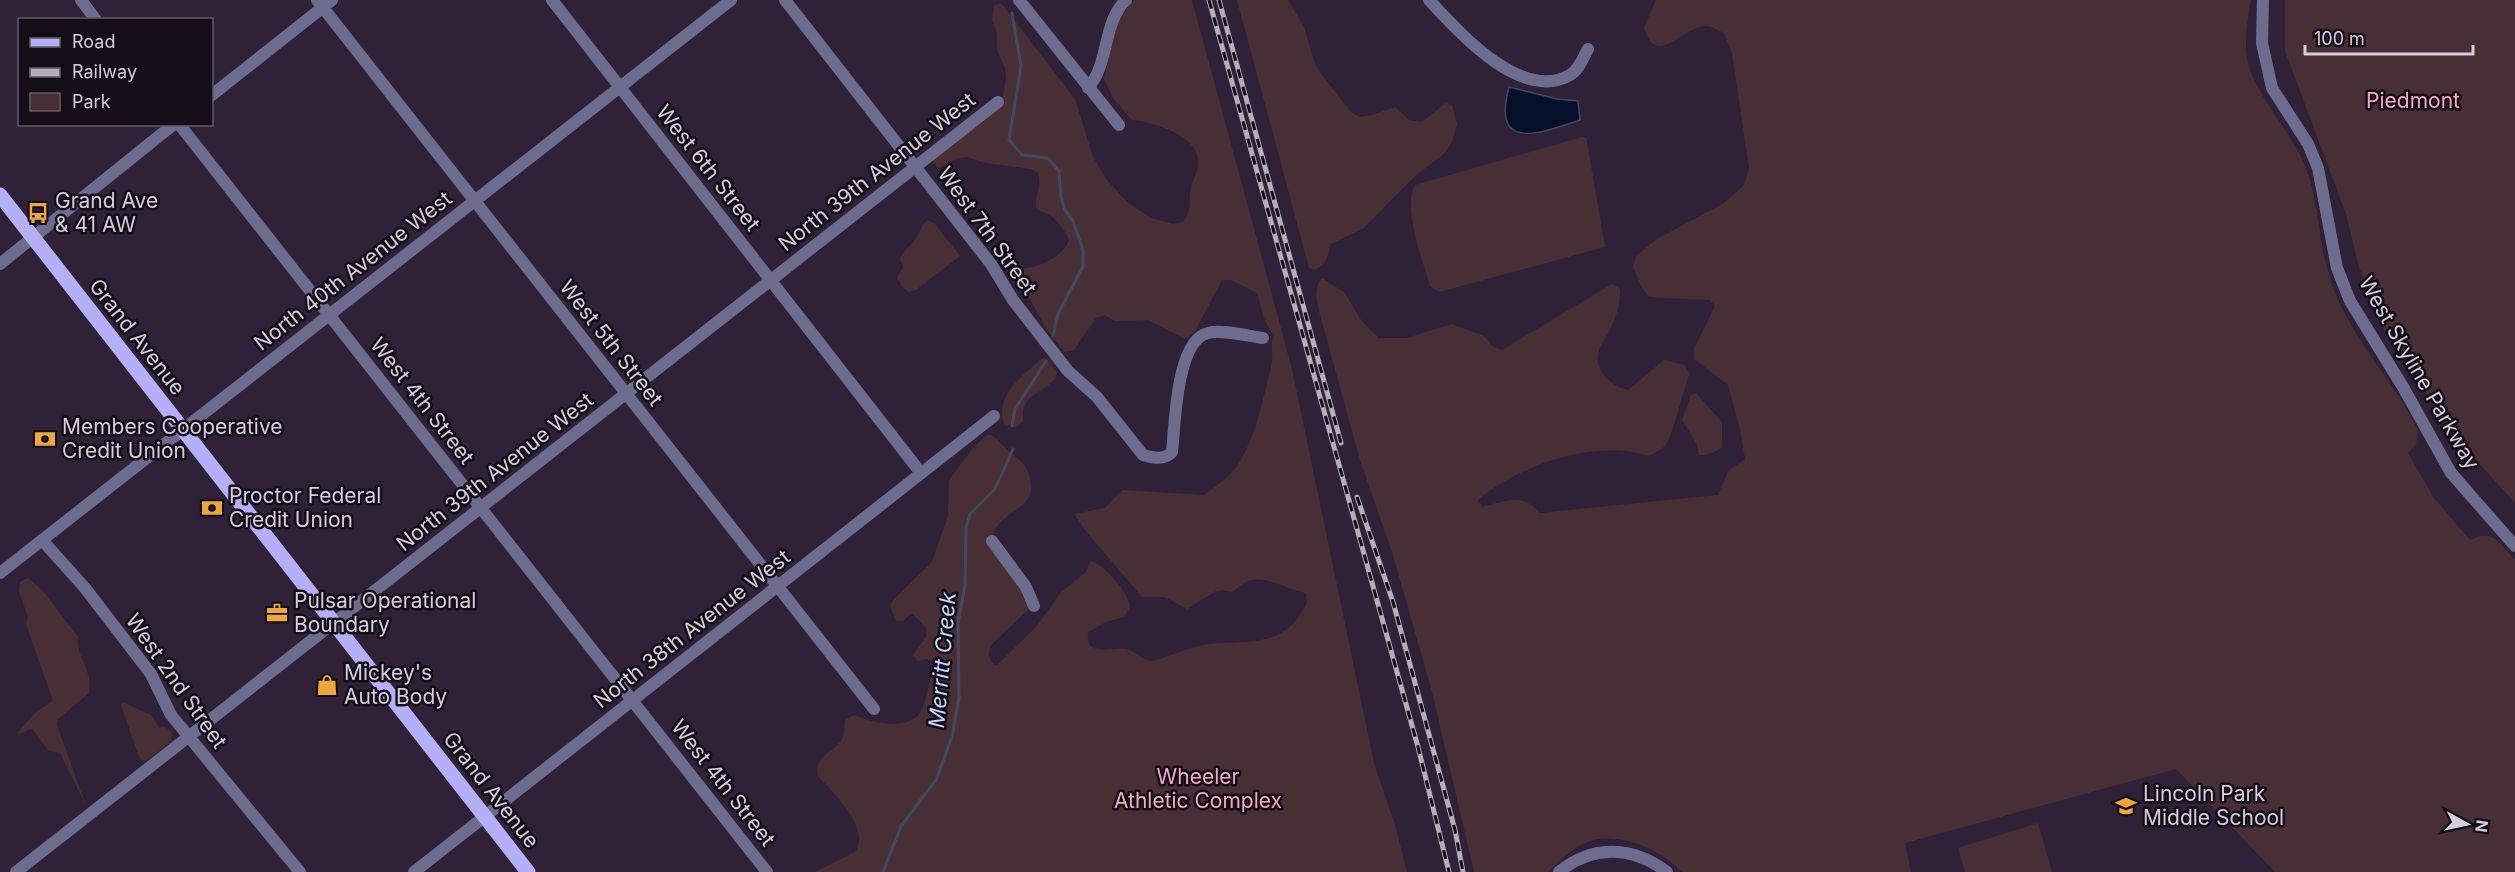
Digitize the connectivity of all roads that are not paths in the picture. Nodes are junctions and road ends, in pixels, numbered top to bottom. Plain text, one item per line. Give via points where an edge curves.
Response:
1 (81, 0) edge
2 (552, 0) edge
3 (732, 0) edge
4 (785, 0) edge
5 (1019, 0) edge
6 (1126, 0) edge
7 (1429, 0) edge
8 (2263, 0) edge
9 (324, 2) edge
10 (94, 18) edge
11 (1588, 49) dead end
12 (620, 87) junction
13 (1088, 88) junction
14 (213, 93) edge
15 (998, 102) dead end
16 (1119, 125) dead end
17 (172, 126) edge
18 (181, 126) edge
19 (916, 166) junction
20 (0, 195) edge
21 (474, 200) junction
22 (33, 237) junction
23 (0, 264) edge
24 (771, 280) junction
25 (329, 314) junction
26 (1263, 338) dead end
27 (627, 394) junction
28 (994, 416) dead end
29 (182, 429) junction
30 (921, 474) junction
31 (480, 508) junction
32 (42, 540) junction
33 (992, 541) dead end
34 (2515, 546) edge
35 (0, 573) edge
36 (778, 586) junction
37 (1034, 606) dead end
38 (332, 622) junction
39 (633, 700) junction
40 (874, 710) dead end
41 (188, 738) junction
42 (486, 817) junction
43 (16, 872) edge
44 (300, 872) edge
45 (414, 872) edge
46 (528, 872) edge
47 (767, 872) edge
48 (1559, 872) edge
49 (1667, 872) edge

1 - 10 street
2 - 12 street, West 6th Street
3 - 12 street, North 40th Avenue West
4 - 19 street, West 7th Street
5 - 13 street
6 - 13 street via 1117,9 1097,78
7 - 11 street via 1503,68 1524,78 1555,80 1571,75
8 - 34 street, West Skyline Parkway via 2262,44 2272,88 2308,144 2318,168 2337,268 2350,301 2451,473
9 - 14 street
9 - 21 street, West 5th Street
12 - 21 street, North 40th Avenue West
12 - 24 street, West 6th Street
13 - 16 street
15 - 19 street, North 39th Avenue West
17 - 22 street
18 - 25 street, West 4th Street
19 - 24 street, North 39th Avenue West
19 - 26 street, West 7th Street via 1068,371 1096,397 1137,450 1148,456 1168,456 1172,452 1179,384 1193,345 1203,334
20 - 22 main road, Grand Avenue
21 - 25 street, North 40th Avenue West
21 - 27 street, West 5th Street
22 - 23 street
22 - 29 main road, Grand Avenue
24 - 27 street, North 39th Avenue West
24 - 30 street, West 6th Street
25 - 29 street, North 40th Avenue West
25 - 31 street, West 4th Street
27 - 31 street, North 39th Avenue West
27 - 36 street, West 5th Street
28 - 30 street, North 38th Avenue West
29 - 32 street, North 40th Avenue West
29 - 38 main road, Grand Avenue
30 - 36 street, North 38th Avenue West
31 - 38 street, North 39th Avenue West
31 - 39 street, West 4th Street
32 - 35 street, North 40th Avenue West
32 - 41 street, West 2nd Street via 85,588 151,674 171,715
33 - 37 street via 1026,587
36 - 39 street, North 38th Avenue West
36 - 40 street, West 5th Street
38 - 41 street, North 39th Avenue West
38 - 42 main road, Grand Avenue
39 - 42 street, North 38th Avenue West
39 - 47 street, West 4th Street
41 - 43 street, North 39th Avenue West
41 - 44 street, West 2nd Street
42 - 45 street, North 38th Avenue West
42 - 46 main road, Grand Avenue
48 - 49 street via 1577,860 1617,850 1645,858

